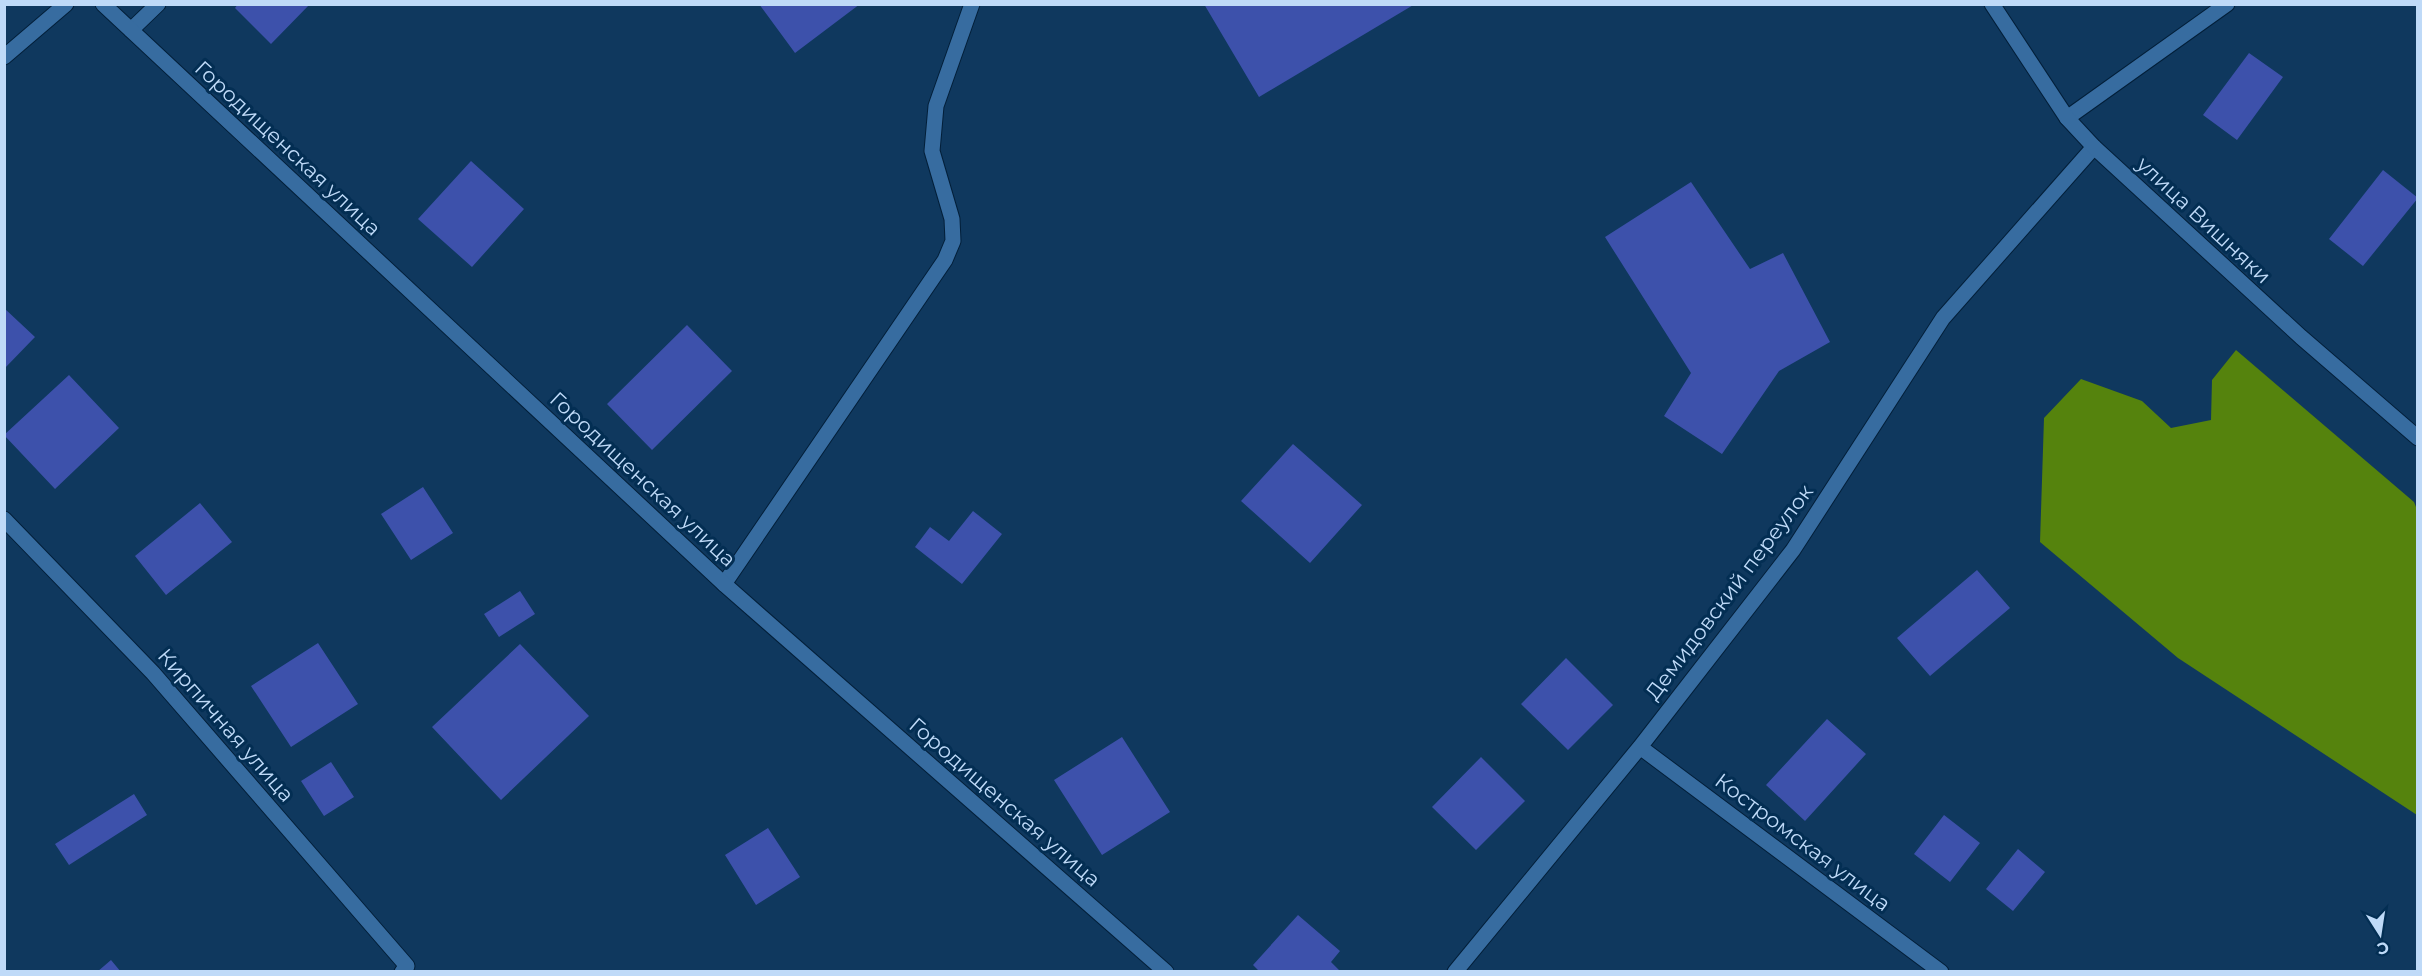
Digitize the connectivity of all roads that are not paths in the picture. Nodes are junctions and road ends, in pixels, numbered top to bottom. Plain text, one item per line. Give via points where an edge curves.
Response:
1 (66, 4) edge
2 (104, 4) edge
3 (158, 4) edge
4 (1992, 4) edge
5 (2227, 4) edge
6 (968, 9) edge
7 (131, 30) junction
8 (4, 57) edge
9 (2067, 118) junction
10 (2094, 147) junction
11 (2418, 438) edge
12 (4, 519) edge
13 (724, 584) junction
14 (1640, 747) junction
15 (404, 969) edge
16 (1166, 972) edge
17 (1455, 972) edge
18 (1941, 972) edge

1 - 8 street
2 - 7 street, Городищенская улица
3 - 7 street
4 - 9 street, улица Вишняки
5 - 9 street
6 - 13 street via 936,106 932,151 952,219 953,241 945,260
7 - 13 street, Городищенская улица
9 - 10 street, улица Вишняки
10 - 11 street, улица Вишняки via 2301,337
10 - 14 street, Демидовский переулок via 1943,318 1792,550
12 - 15 street, Кирпичная улица via 153,673
13 - 16 street, Городищенская улица
14 - 17 street, Демидовский переулок
14 - 18 street, Костромская улица

